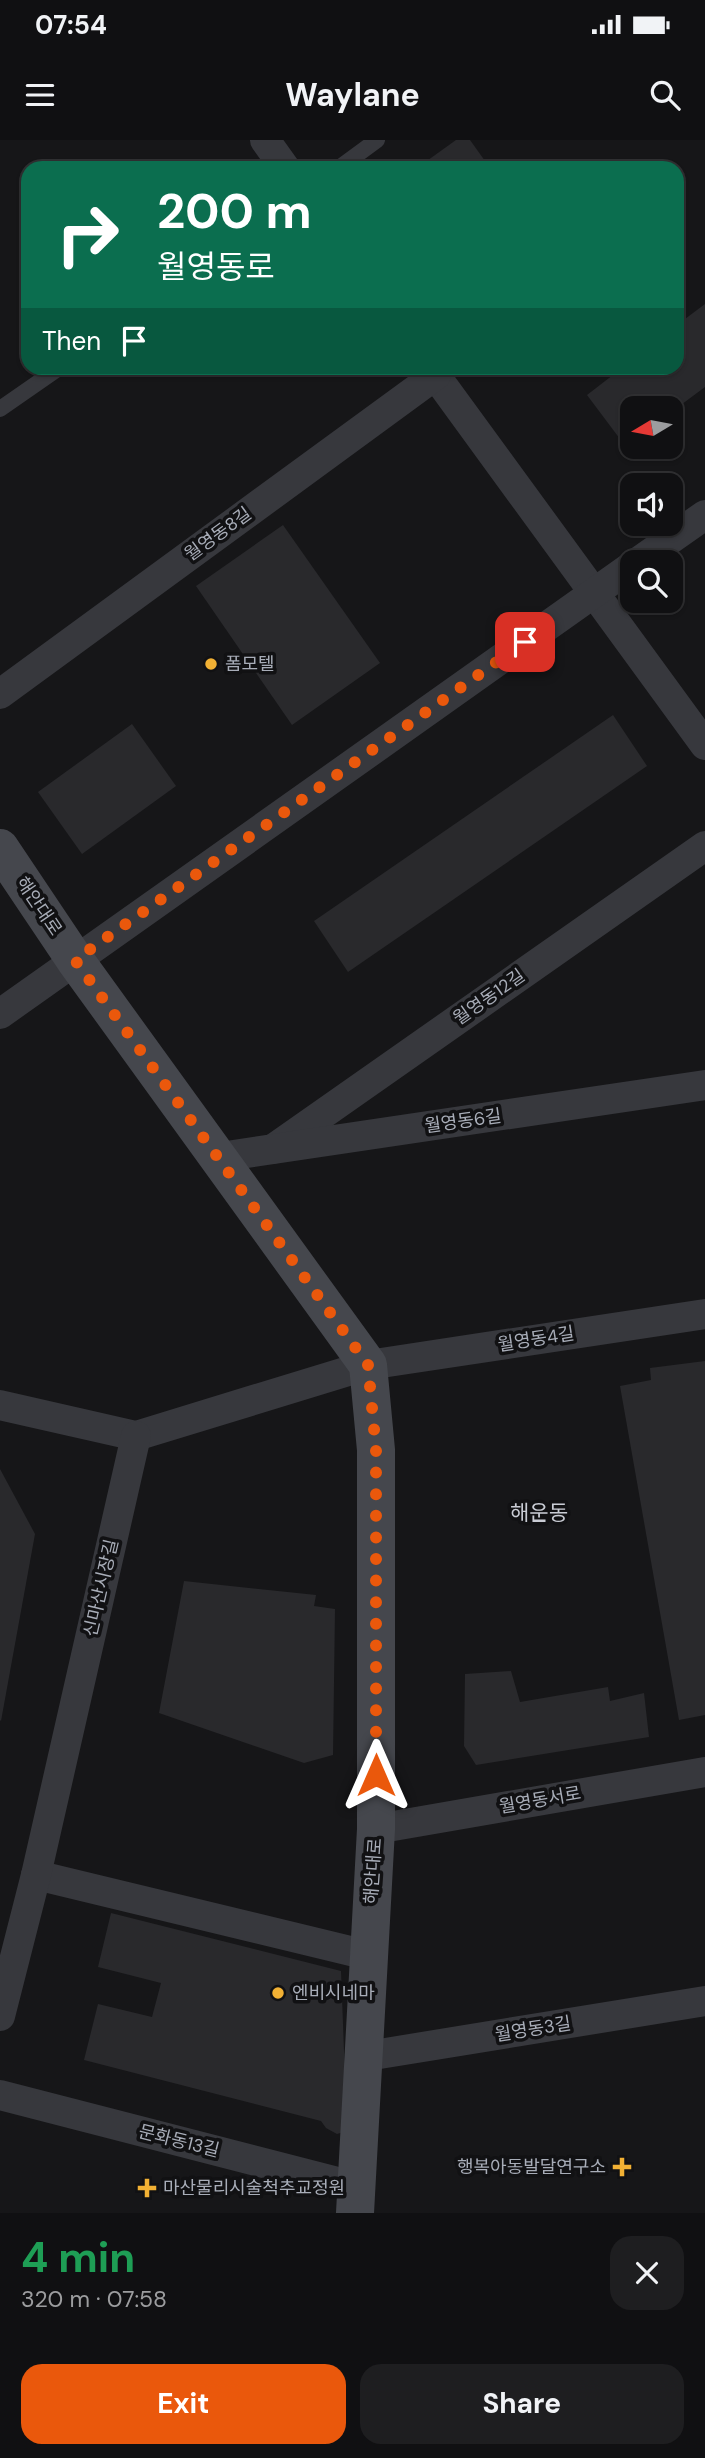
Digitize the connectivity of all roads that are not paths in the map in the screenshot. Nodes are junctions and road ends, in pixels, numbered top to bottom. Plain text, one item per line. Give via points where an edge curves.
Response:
1 (265, 140) edge
2 (377, 140) edge
3 (280, 161) edge
4 (348, 161) edge
5 (49, 375) edge
6 (428, 375) edge
7 (436, 375) edge
8 (0, 409) edge
9 (705, 515) edge
10 (655, 550) edge
11 (620, 574) edge
12 (592, 594) junction
13 (0, 694) edge
14 (705, 745) edge
15 (705, 846) edge
16 (0, 848) edge
17 (75, 960) junction
18 (0, 1014) edge
19 (705, 1085) edge
20 (273, 1149) junction
21 (220, 1157) junction
22 (705, 1314) edge
23 (368, 1365) junction
24 (0, 1405) edge
25 (135, 1436) junction
26 (705, 1772) edge
27 (376, 1829) junction
28 (36, 1875) junction
29 (367, 1955) junction
30 (705, 2001) edge
31 (0, 2016) edge
32 (361, 2057) junction
33 (0, 2095) edge
34 (356, 2200) edge

1 - 3 street
2 - 4 lane
5 - 8 lane
6 - 13 street, 월영동8길
7 - 12 street
9 - 10 street
11 - 12 street
12 - 14 street
12 - 17 street
15 - 20 street, 월영동12길
16 - 17 main road, 해안대로
17 - 18 street
17 - 21 main road, 해안대로
19 - 20 street, 월영동6길
20 - 21 street, 월영동6길
21 - 23 main road, 해안대로
22 - 23 street, 월영동4길
23 - 25 street, 월영동4길
23 - 27 main road, 해안대로 via 376,1450
24 - 25 street
25 - 28 street, 신마산시장길
26 - 27 street, 월영동서로
27 - 29 main road, 해안대로
28 - 29 street
28 - 31 street, 신마산시장길
29 - 32 main road, 해안대로
30 - 32 street, 월영동3길
32 - 34 main road, 해안대로
33 - 34 street, 문화동13길

